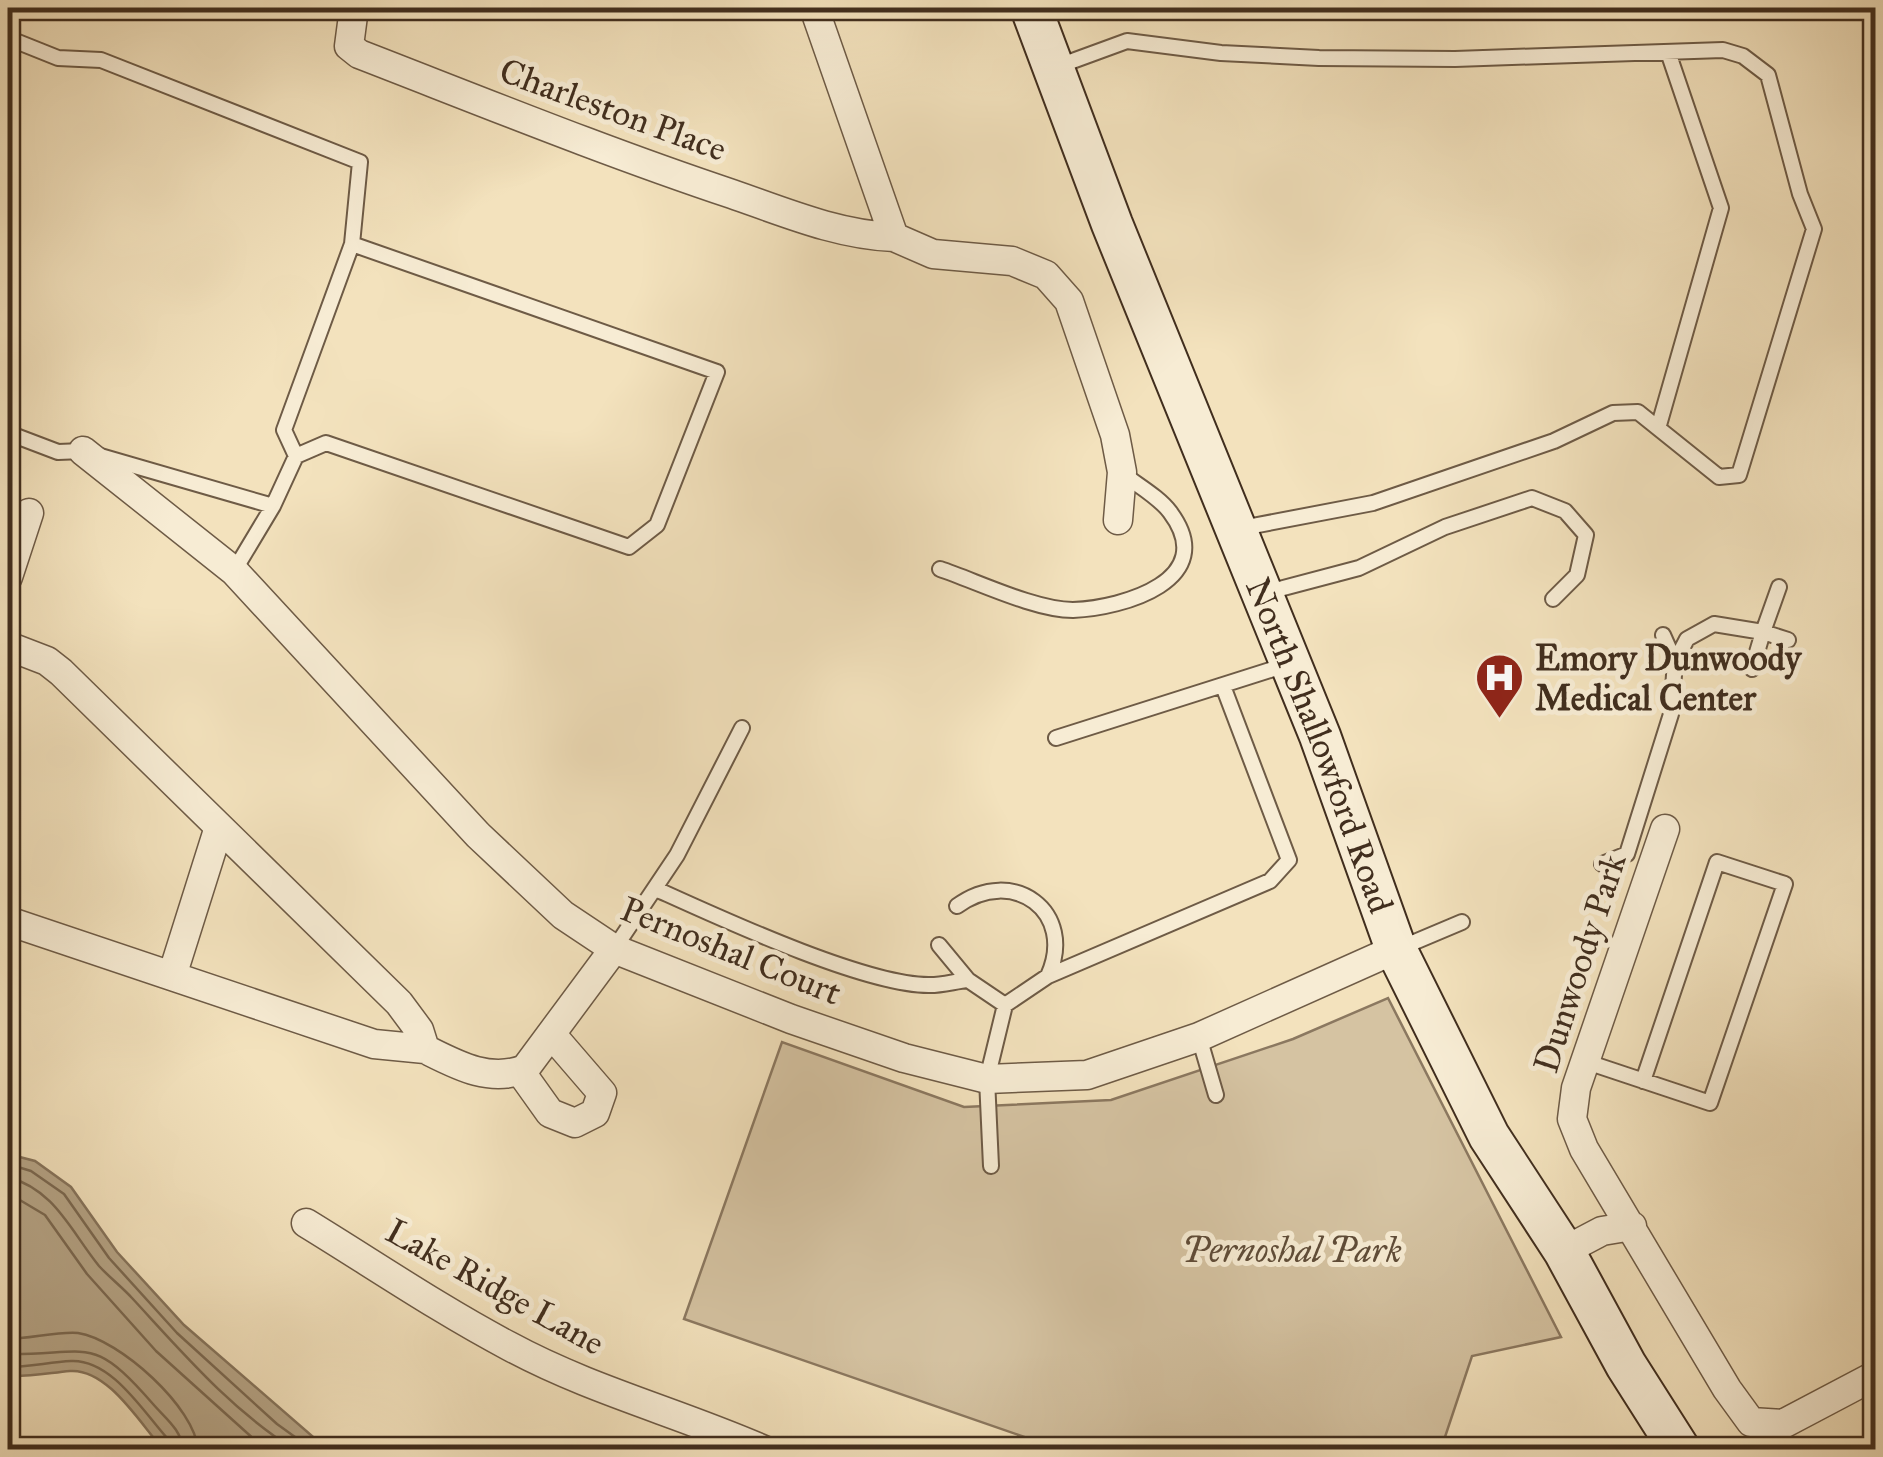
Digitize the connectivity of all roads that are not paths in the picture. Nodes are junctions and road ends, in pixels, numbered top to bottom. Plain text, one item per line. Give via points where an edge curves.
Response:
1 (354, 8) edge
2 (814, 8) edge
3 (1031, 8) edge
4 (8, 38) edge
5 (1668, 52) junction
6 (1052, 68) junction
7 (894, 237) junction
8 (352, 244) junction
9 (1659, 425) junction
10 (8, 432) edge
11 (83, 451) junction
12 (296, 456) junction
13 (1122, 472) junction
14 (274, 506) junction
15 (29, 512) dead end
16 (1118, 520) dead end
17 (1236, 530) junction
18 (940, 569) dead end
19 (234, 572) junction
20 (8, 577) edge
21 (1779, 587) dead end
22 (1262, 594) junction
23 (1553, 598) dead end
24 (1763, 632) junction
25 (1663, 635) dead end
26 (1788, 640) dead end
27 (8, 646) edge
28 (1675, 662) junction
29 (1290, 663) junction
30 (1752, 669) dead end
31 (1223, 686) junction
32 (742, 728) dead end
33 (1056, 738) dead end
34 (219, 826) junction
35 (1665, 830) dead end
36 (1602, 864) dead end
37 (656, 888) junction
38 (958, 906) dead end
39 (8, 921) edge
40 (1462, 922) dead end
41 (939, 945) dead end
42 (614, 949) junction
43 (1396, 950) junction
44 (172, 976) junction
45 (1048, 976) junction
46 (968, 980) junction
47 (1005, 1005) junction
48 (552, 1035) junction
49 (1199, 1037) junction
50 (424, 1049) junction
51 (1584, 1060) junction
52 (520, 1071) junction
53 (987, 1079) junction
54 (1644, 1080) junction
55 (1216, 1096) dead end
56 (991, 1166) dead end
57 (306, 1223) dead end
58 (1632, 1226) junction
59 (1564, 1251) junction
60 (1876, 1375) edge
61 (764, 1450) edge
62 (1680, 1450) edge

1 - 7 street, Charleston Place via 349,46 358,54 654,168 808,220
2 - 7 street
3 - 6 street, North Shallowford Road
4 - 8 lane via 58,58 101,60 360,162
5 - 6 lane via 1319,58 1128,41
5 - 9 lane via 1721,208
5 - 9 lane via 1722,50 1768,75 1814,229 1738,476 1719,476
6 - 17 street, North Shallowford Road
7 - 13 street, Charleston Place via 933,254 1012,261 1046,276 1069,301
8 - 12 lane via 284,430
8 - 12 lane via 717,372 657,525 629,546 326,443
9 - 17 lane via 1638,412 1613,413 1554,441 1373,503
10 - 11 lane via 58,452
11 - 14 lane
11 - 19 street, Pernoshal Court
12 - 14 lane
13 - 16 street, Charleston Place
13 - 18 lane via 1169,509 1179,527 1183,553 1169,584 1071,610
14 - 19 lane
15 - 20 street
17 - 22 street, North Shallowford Road
19 - 42 street, Pernoshal Court via 478,835 563,915
21 - 24 lane
22 - 23 lane via 1359,568 1445,527 1532,498 1565,511 1586,535 1576,575
22 - 29 street, North Shallowford Road
24 - 26 lane
24 - 28 lane via 1714,624 1688,639
24 - 30 lane
25 - 28 lane
27 - 34 street via 61,672
28 - 36 lane via 1671,714 1627,854
29 - 31 lane
29 - 43 street, North Shallowford Road
31 - 33 lane
31 - 45 lane via 1289,860 1270,881
32 - 37 lane
34 - 44 street
34 - 50 street via 399,1003
35 - 51 street, Dunwoody Park
37 - 42 lane
37 - 46 lane via 884,976 928,985
38 - 45 lane via 994,888 1036,901 1057,934
39 - 44 street
40 - 43 lane
41 - 46 lane
42 - 48 street
42 - 53 street, Pernoshal Court via 904,1058
43 - 49 street, Pernoshal Court
43 - 59 street, North Shallowford Road via 1489,1136
44 - 50 street via 374,1044
45 - 47 lane
46 - 47 lane
47 - 53 lane
48 - 52 street
48 - 52 street via 602,1092 595,1113 575,1123 550,1113
49 - 53 street, Pernoshal Court via 1087,1075
49 - 55 lane
50 - 52 street via 485,1074
51 - 54 lane
51 - 58 street, Dunwoody Park via 1572,1119
53 - 56 lane
54 - 54 lane via 1710,1103 1785,884 1717,862
57 - 61 street, Lake Ridge Lane via 510,1346 614,1394
58 - 59 street via 1602,1231
58 - 60 street, Dunwoody Park via 1751,1422 1783,1424
59 - 62 street, North Shallowford Road

